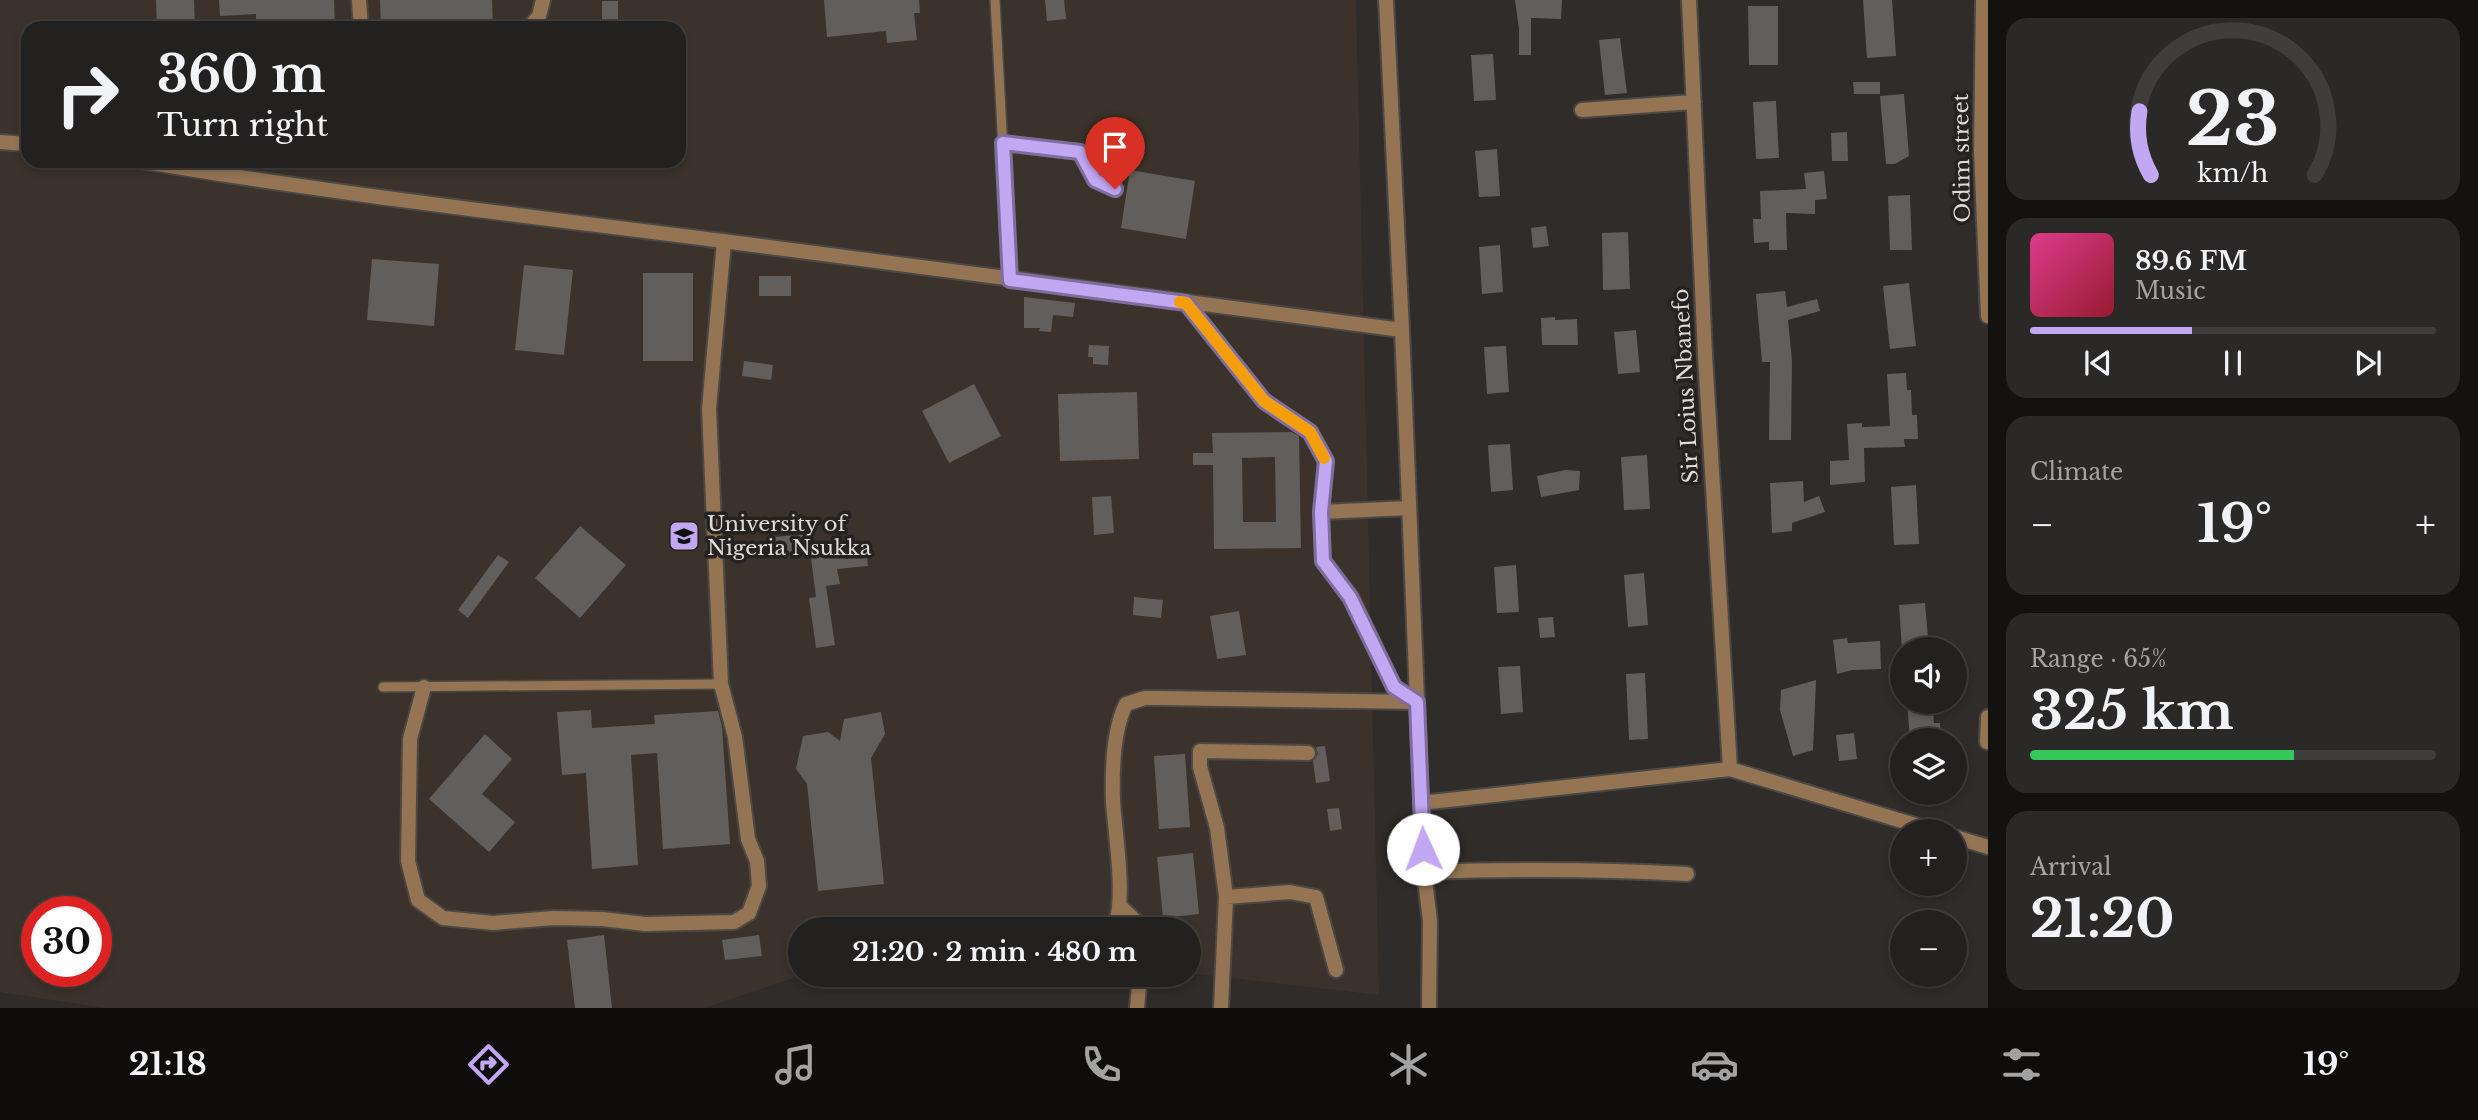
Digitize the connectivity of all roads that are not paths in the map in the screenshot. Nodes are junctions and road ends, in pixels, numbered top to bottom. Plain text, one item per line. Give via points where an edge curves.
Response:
1 (359, 0) edge
2 (543, 0) edge
3 (995, 0) edge
4 (1386, 0) edge
5 (1689, 0) edge
6 (1983, 0) edge
7 (360, 21) edge
8 (535, 21) edge
9 (1694, 102) junction
10 (1582, 110) dead end
11 (0, 142) edge
12 (1003, 143) junction
13 (21, 144) edge
14 (182, 168) edge
15 (1115, 189) dead end
16 (724, 241) junction
17 (1010, 280) junction
18 (1186, 303) junction
19 (1988, 316) edge
20 (1402, 330) junction
21 (1409, 508) junction
22 (1321, 512) junction
23 (721, 684) junction
24 (383, 687) dead end
25 (424, 687) junction
26 (1417, 702) junction
27 (1988, 717) edge
28 (1987, 742) edge
29 (1308, 753) dead end
30 (1730, 769) junction
31 (1421, 803) junction
32 (1895, 819) edge
33 (1967, 841) edge
34 (1988, 847) edge
35 (1424, 872) junction
36 (1687, 874) dead end
37 (1226, 897) junction
38 (1121, 907) junction
39 (1118, 917) edge
40 (1132, 917) edge
41 (1336, 970) dead end
42 (1139, 987) edge
43 (1138, 1008) edge
44 (1221, 1008) edge
45 (1429, 1008) edge

1 - 7 street
2 - 8 street
3 - 12 lane
4 - 20 street
5 - 9 street, Sir Loius Nbanefo
6 - 19 street, Odim street via 1981,150
9 - 10 street
9 - 30 street, Sir Loius Nbanefo
11 - 13 street
12 - 15 street via 1080,152 1095,180
12 - 17 lane
14 - 16 street via 476,212
16 - 17 street
16 - 23 street via 709,409
17 - 18 street
18 - 20 street
18 - 22 street via 1264,401 1310,432 1326,461
20 - 21 street
21 - 22 street
21 - 26 street
22 - 26 street via 1323,561 1350,597 1394,687
23 - 25 lane
23 - 25 street via 736,737 748,839 757,861 759,886 750,913 734,922 645,924 602,919 493,923 443,918 418,900 408,860 409,752
24 - 25 lane
26 - 31 street
26 - 38 street via 1145,698 1126,704 1118,721 1113,799
27 - 28 street
29 - 37 street via 1200,751
30 - 31 street
30 - 32 street
31 - 35 street
33 - 34 street
35 - 36 street via 1587,869
35 - 45 street via 1430,921
37 - 41 street via 1290,892 1316,897
37 - 44 street
38 - 39 street
38 - 40 street
42 - 43 street

